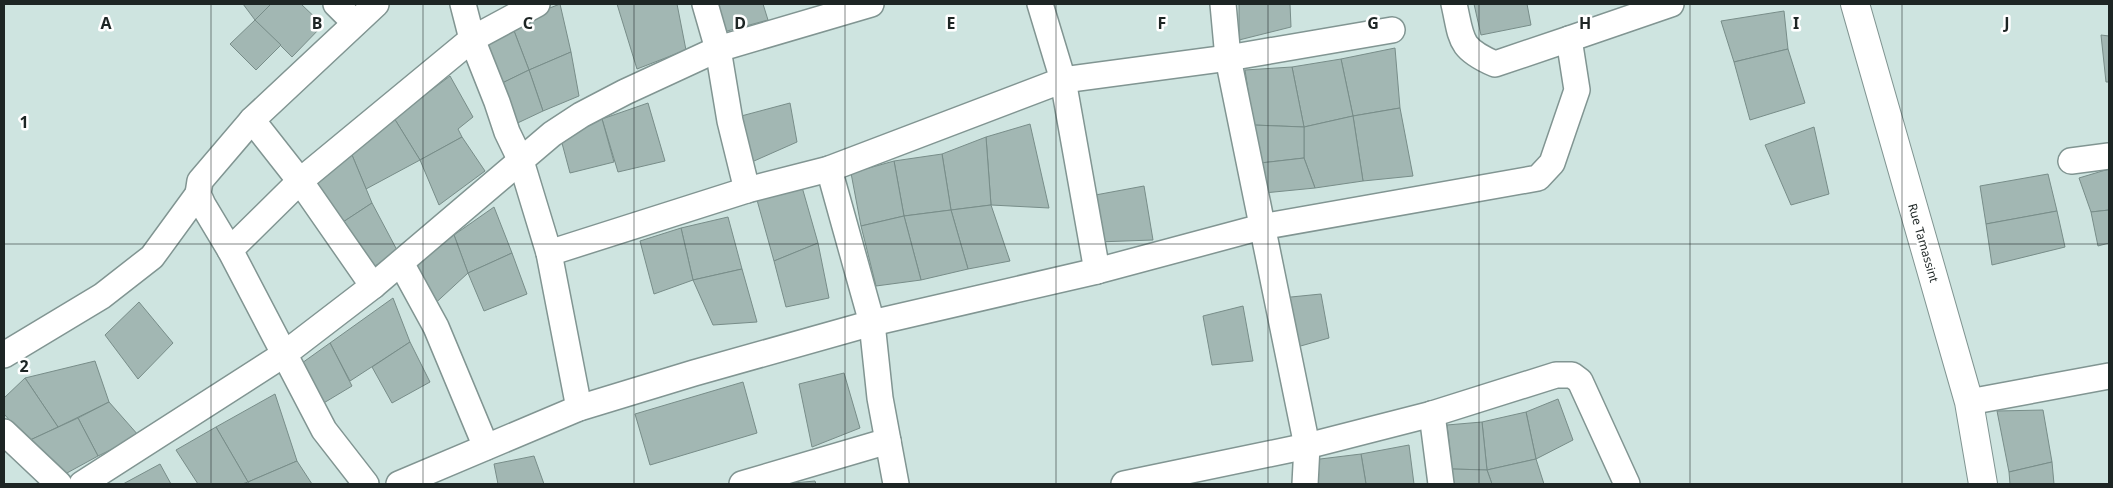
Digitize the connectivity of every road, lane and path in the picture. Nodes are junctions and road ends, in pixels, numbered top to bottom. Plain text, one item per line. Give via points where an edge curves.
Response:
1 (336, 4) edge
2 (376, 4) edge
3 (463, 4) edge
4 (537, 4) edge
5 (705, 4) edge
6 (871, 4) edge
7 (1040, 4) edge
8 (1223, 4) edge
9 (1454, 4) edge
10 (1671, 4) edge
11 (1855, 4) edge
12 (355, 23) junction
13 (1392, 30) dead end
14 (472, 39) junction
15 (1569, 39) junction
16 (718, 49) junction
17 (1228, 58) junction
18 (1063, 80) junction
19 (252, 120) junction
20 (2109, 156) edge
21 (521, 161) junction
22 (2071, 161) dead end
23 (828, 169) junction
24 (300, 181) junction
25 (747, 190) junction
26 (198, 194) junction
27 (1261, 227) junction
28 (230, 250) junction
29 (549, 253) junction
30 (401, 263) junction
31 (1097, 271) junction
32 (373, 286) junction
33 (872, 323) junction
34 (4, 355) edge
35 (283, 355) junction
36 (2109, 376) edge
37 (1969, 402) junction
38 (579, 408) junction
39 (1432, 414) junction
40 (4, 432) edge
41 (888, 441) junction
42 (1307, 446) junction
43 (486, 447) junction
44 (60, 484) edge
45 (82, 484) edge
46 (366, 484) edge
47 (399, 484) edge
48 (742, 484) edge
49 (896, 484) edge
50 (1124, 484) edge
51 (1305, 484) edge
52 (1441, 484) edge
53 (1627, 484) edge
54 (1983, 484) edge

1 - 12 street
2 - 12 street
3 - 14 street
4 - 14 street
5 - 16 street
6 - 16 street
7 - 18 street
8 - 17 street
9 - 15 street via 1463,43 1478,56 1495,64
10 - 15 street
11 - 37 main road, Rue Tamassint
12 - 19 street
13 - 17 street
14 - 21 street
14 - 24 street
15 - 27 street via 1577,90 1552,163 1538,178
16 - 21 street via 581,115 552,134
16 - 25 street via 730,121
17 - 18 street
17 - 27 street
18 - 23 street
18 - 31 street
19 - 24 street
19 - 26 street via 200,181
20 - 22 street
21 - 29 street
21 - 30 street
23 - 25 street
23 - 33 street
24 - 28 street
24 - 32 street
25 - 29 street
26 - 28 street
26 - 34 street via 152,257 102,296
27 - 31 street
27 - 42 street
28 - 35 street
29 - 38 street
30 - 32 street
30 - 43 street via 436,327
31 - 33 street
32 - 35 street
33 - 38 street
33 - 41 street
35 - 45 street
35 - 46 street via 324,430
36 - 37 street
37 - 54 main road, Rue Tamassint
38 - 43 street
39 - 42 street
39 - 52 street
39 - 53 street via 1556,376 1572,375 1580,382
40 - 44 street
41 - 48 street
41 - 49 street
42 - 50 street
42 - 51 street
43 - 47 street

